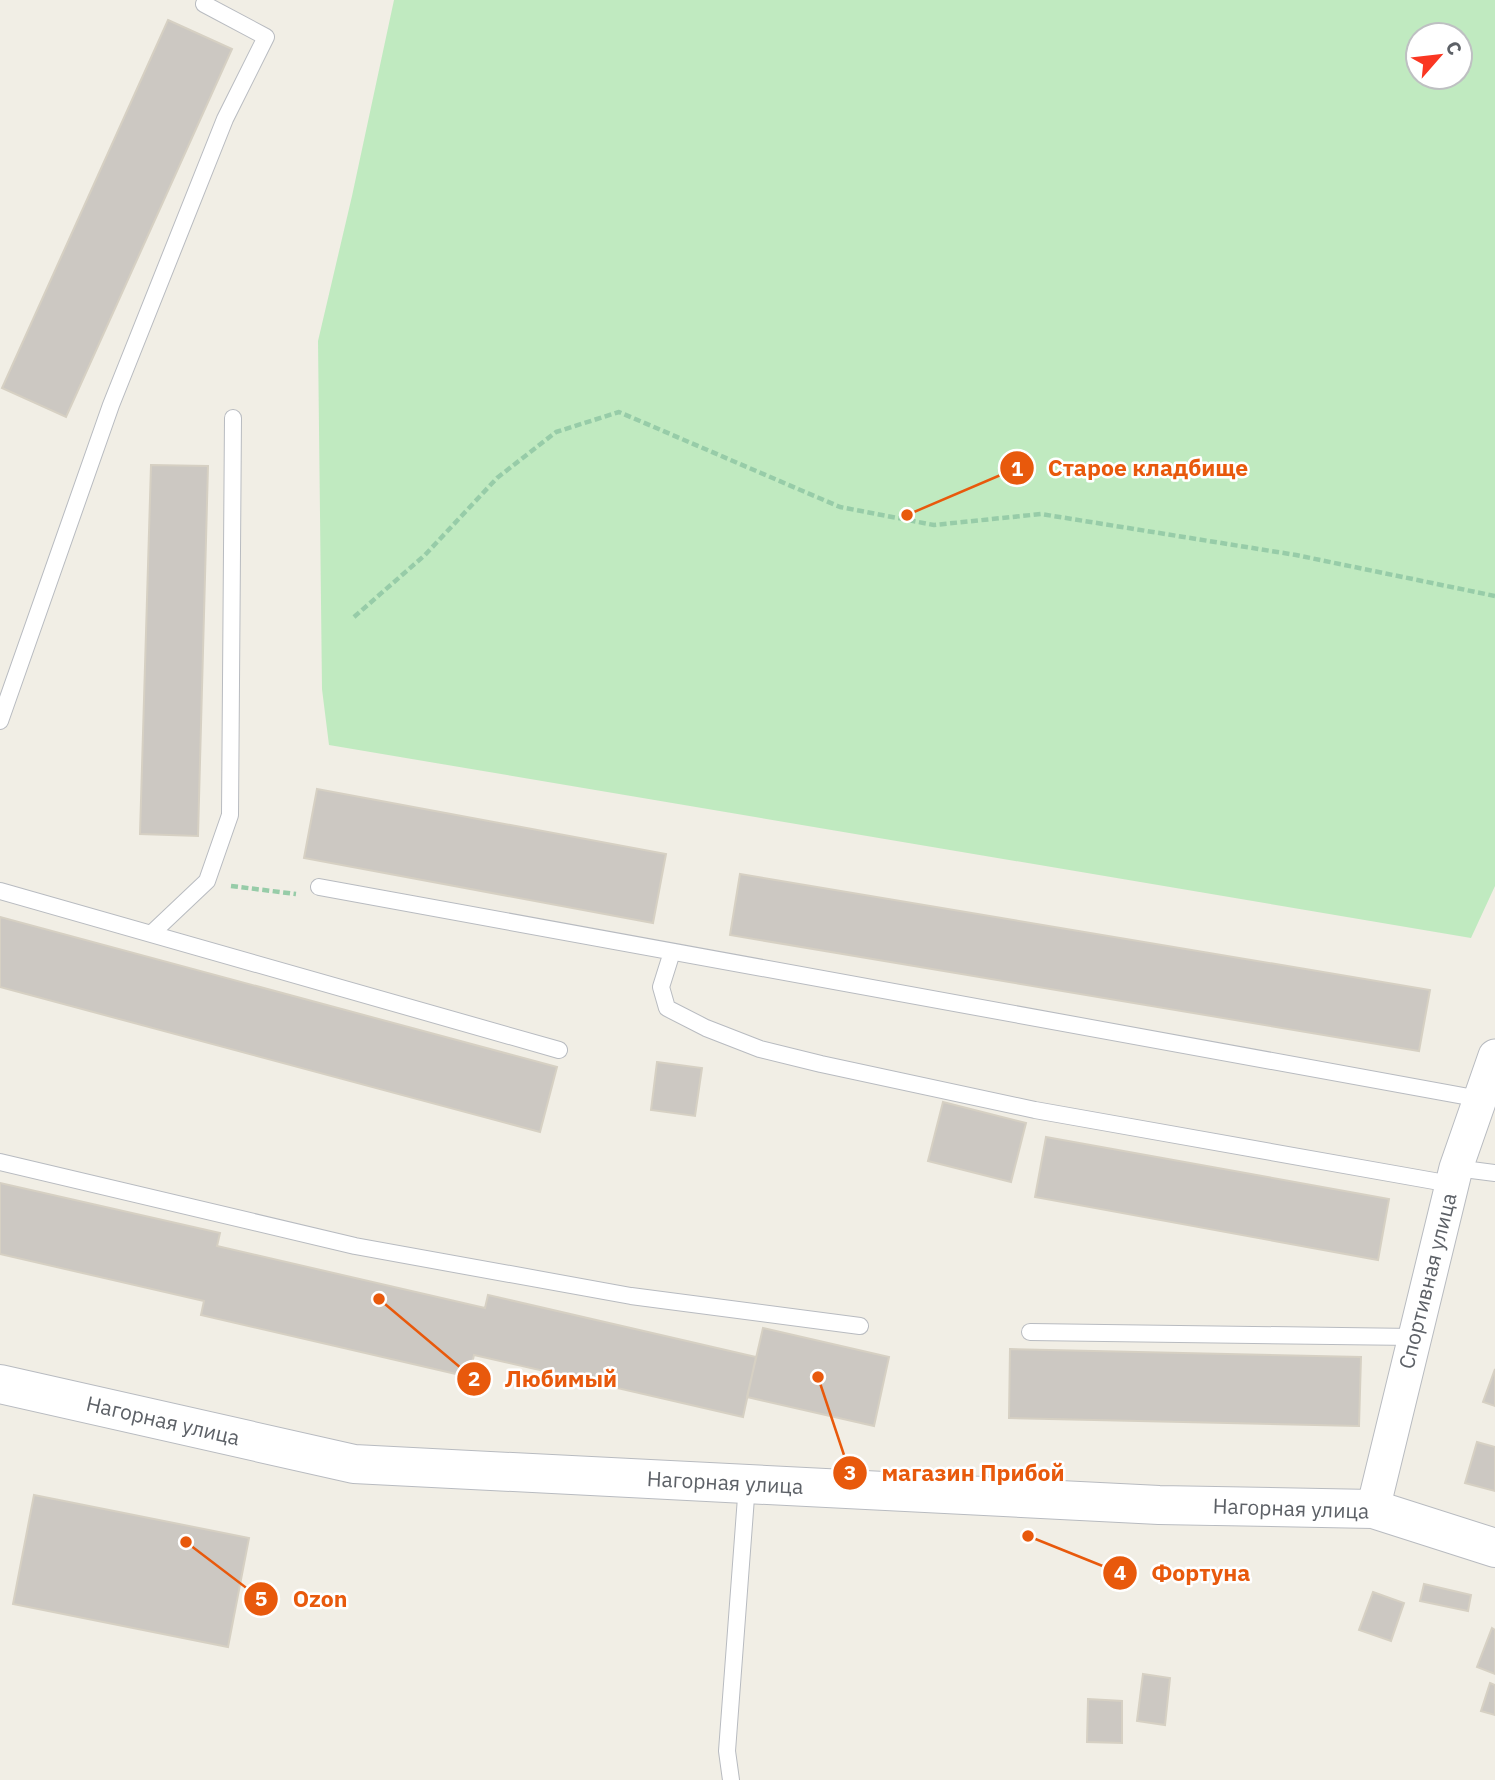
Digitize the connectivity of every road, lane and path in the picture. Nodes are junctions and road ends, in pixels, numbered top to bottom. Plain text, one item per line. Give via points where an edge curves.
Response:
1 (204, 4) dead end
2 (233, 418) dead end
3 (1495, 596) edge
4 (354, 617) dead end
5 (0, 721) edge
6 (221, 885) dead end
7 (319, 887) dead end
8 (0, 891) edge
9 (296, 895) dead end
10 (151, 934) junction
11 (671, 952) junction
12 (559, 1050) dead end
13 (1495, 1056) edge
14 (1480, 1099) junction
15 (0, 1162) edge
16 (1495, 1172) edge
17 (1454, 1176) junction
18 (860, 1326) dead end
19 (1030, 1332) dead end
20 (1414, 1337) junction
21 (0, 1384) edge
22 (747, 1484) junction
23 (1373, 1509) junction
24 (1495, 1548) edge
25 (732, 1780) edge

1 - 5 lane via 266,37 225,119 111,405
2 - 10 lane via 230,815 207,881
3 - 4 path via 1296,555 1041,514 934,525 840,507 619,412 556,432 496,478 425,555
6 - 9 path
7 - 11 lane
8 - 10 lane
10 - 12 lane
11 - 14 lane
11 - 17 lane via 662,987 667,1008 760,1049 1035,1110
13 - 14 street, Спортивная улица
14 - 17 street, Спортивная улица
15 - 18 lane via 355,1246 631,1296
16 - 17 lane
17 - 20 street, Спортивная улица
19 - 20 lane
20 - 23 street, Спортивная улица
21 - 22 street, Нагорная улица via 354,1464
22 - 23 street, Нагорная улица via 1159,1505
22 - 25 lane via 727,1751
23 - 24 street, Нагорная улица

